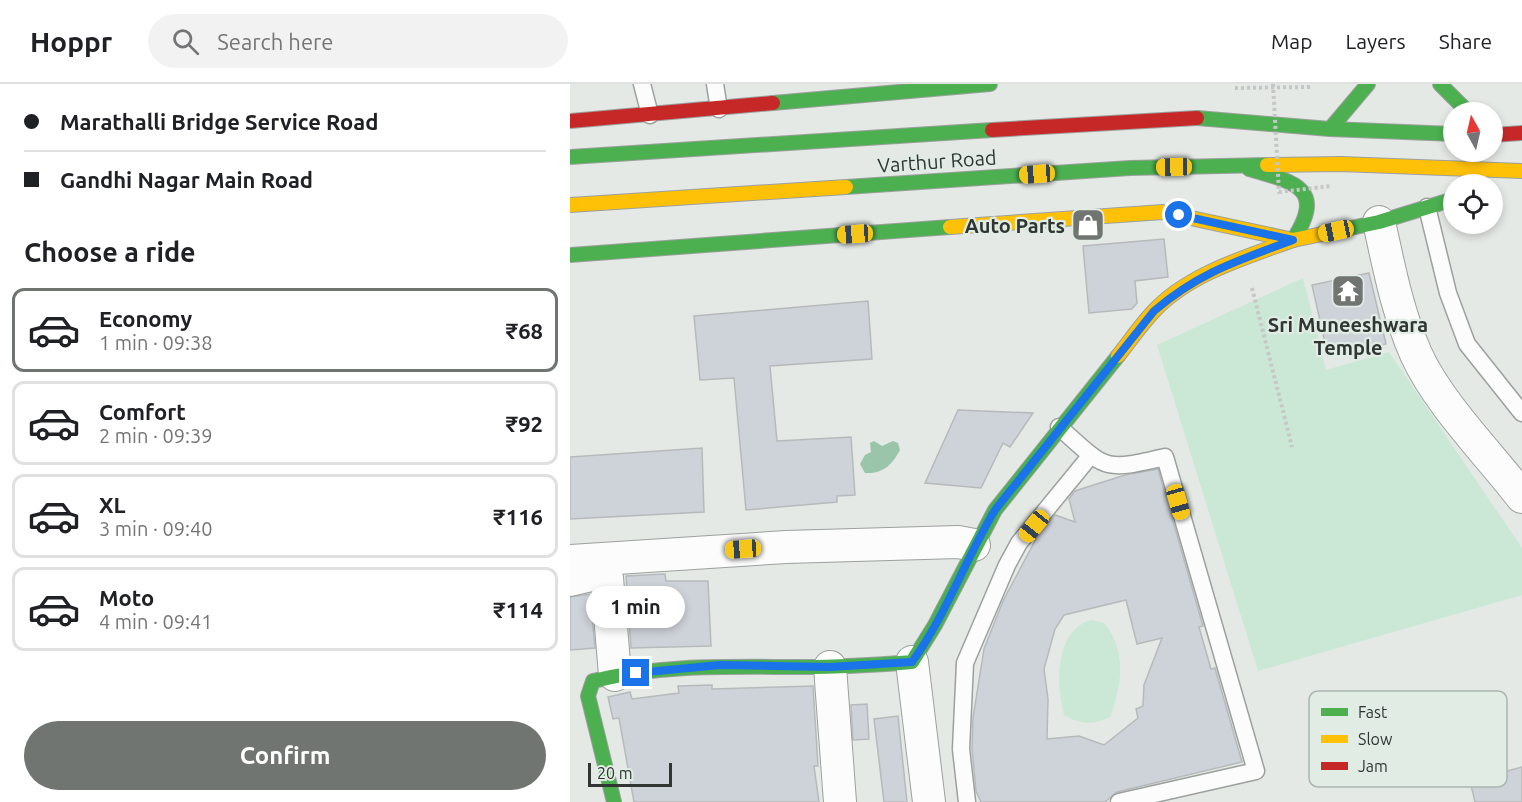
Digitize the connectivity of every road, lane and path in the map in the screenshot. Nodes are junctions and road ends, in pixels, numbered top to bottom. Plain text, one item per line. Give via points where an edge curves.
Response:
1 (642, 84) edge
2 (715, 84) edge
3 (990, 84) edge
4 (1273, 84) edge
5 (1310, 84) edge
6 (1368, 84) edge
7 (1440, 84) edge
8 (1223, 88) dead end
9 (1458, 102) edge
10 (719, 109) junction
11 (650, 115) junction
12 (570, 121) edge
13 (1330, 129) junction
14 (1443, 134) edge
15 (1522, 134) edge
16 (1503, 135) edge
17 (570, 156) edge
18 (1239, 166) junction
19 (1516, 172) edge
20 (1331, 186) dead end
21 (1443, 202) edge
22 (570, 204) edge
23 (1427, 207) junction
24 (1379, 222) junction
25 (1293, 240) junction
26 (570, 255) edge
27 (1245, 258) junction
28 (1522, 413) edge
29 (1059, 427) junction
30 (1292, 447) dead end
31 (1090, 456) junction
32 (1522, 497) edge
33 (974, 545) junction
34 (570, 561) edge
35 (570, 580) edge
36 (912, 662) junction
37 (830, 667) junction
38 (615, 675) junction
39 (614, 802) edge
40 (840, 802) edge
41 (928, 802) edge
42 (967, 802) edge
43 (1119, 802) edge

1 - 11 lane
2 - 10 lane
3 - 10 street
4 - 20 path, bridge via 1279,192
5 - 8 path
6 - 13 street
7 - 9 street
10 - 11 street
11 - 12 street
13 - 14 street, Varthur Road
13 - 17 street, Varthur Road via 1190,117 1130,118
15 - 16 street
18 - 19 street, Varthur Road via 1341,164
18 - 22 street, Varthur Road via 1130,168
18 - 25 street via 1290,181 1307,195 1307,219
21 - 23 street
23 - 24 street
23 - 28 lane via 1448,293 1467,344
24 - 25 street
24 - 32 street via 1399,312 1417,356 1443,398
25 - 26 street via 1163,212
25 - 27 street
27 - 29 street via 1180,289 1154,311
27 - 30 path
29 - 31 lane
29 - 33 street via 995,510
31 - 42 lane via 1019,543 965,663 961,749
31 - 43 lane via 1107,466 1124,467 1165,457 1256,771
33 - 34 street via 958,542 786,547
33 - 36 street via 933,632
35 - 38 street via 600,573 608,578
36 - 37 street
36 - 41 street
37 - 38 street via 720,665
37 - 40 street
38 - 39 street via 593,681 588,696

